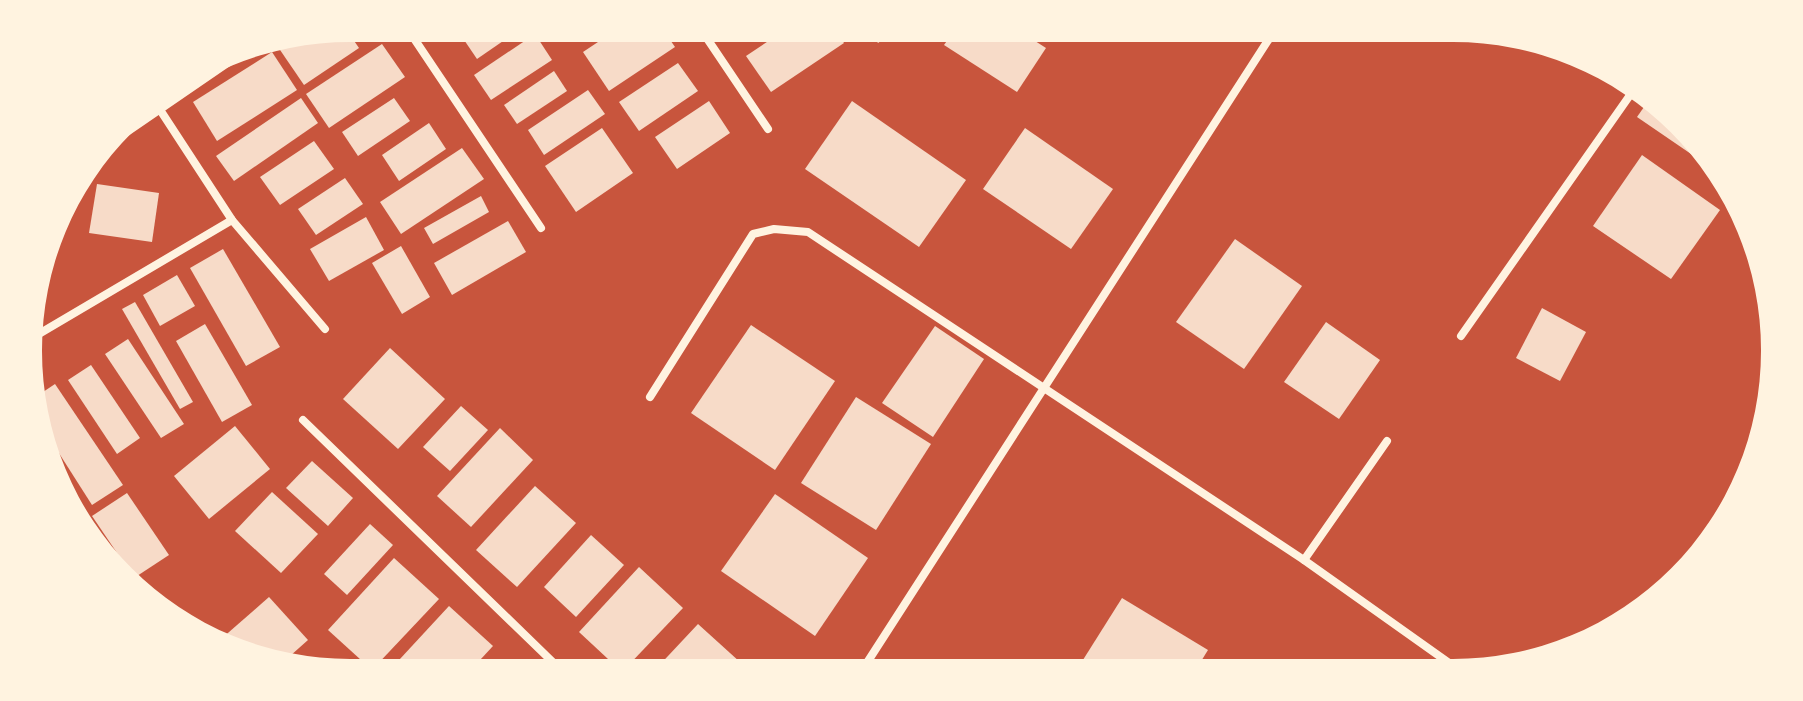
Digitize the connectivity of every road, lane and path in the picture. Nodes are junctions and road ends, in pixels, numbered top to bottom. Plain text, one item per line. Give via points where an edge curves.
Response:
1 (416, 42) edge
2 (709, 42) edge
3 (1267, 42) edge
4 (206, 78) edge
5 (1628, 97) edge
6 (160, 110) junction
7 (149, 118) edge
8 (768, 129) dead end
9 (232, 220) junction
10 (541, 228) dead end
11 (325, 329) dead end
12 (43, 332) edge
13 (1461, 336) dead end
14 (1041, 389) junction
15 (650, 397) dead end
16 (303, 420) dead end
17 (1387, 441) dead end
18 (1304, 560) junction
19 (550, 659) edge
20 (869, 659) edge
21 (1444, 659) edge

1 - 10 street
2 - 8 street
3 - 14 street
4 - 6 street
5 - 13 street
6 - 7 street
6 - 9 street
9 - 11 street
9 - 12 street
14 - 15 street via 808,232 774,229 753,234
14 - 18 street
14 - 20 street
16 - 19 street
17 - 18 street
18 - 21 street

